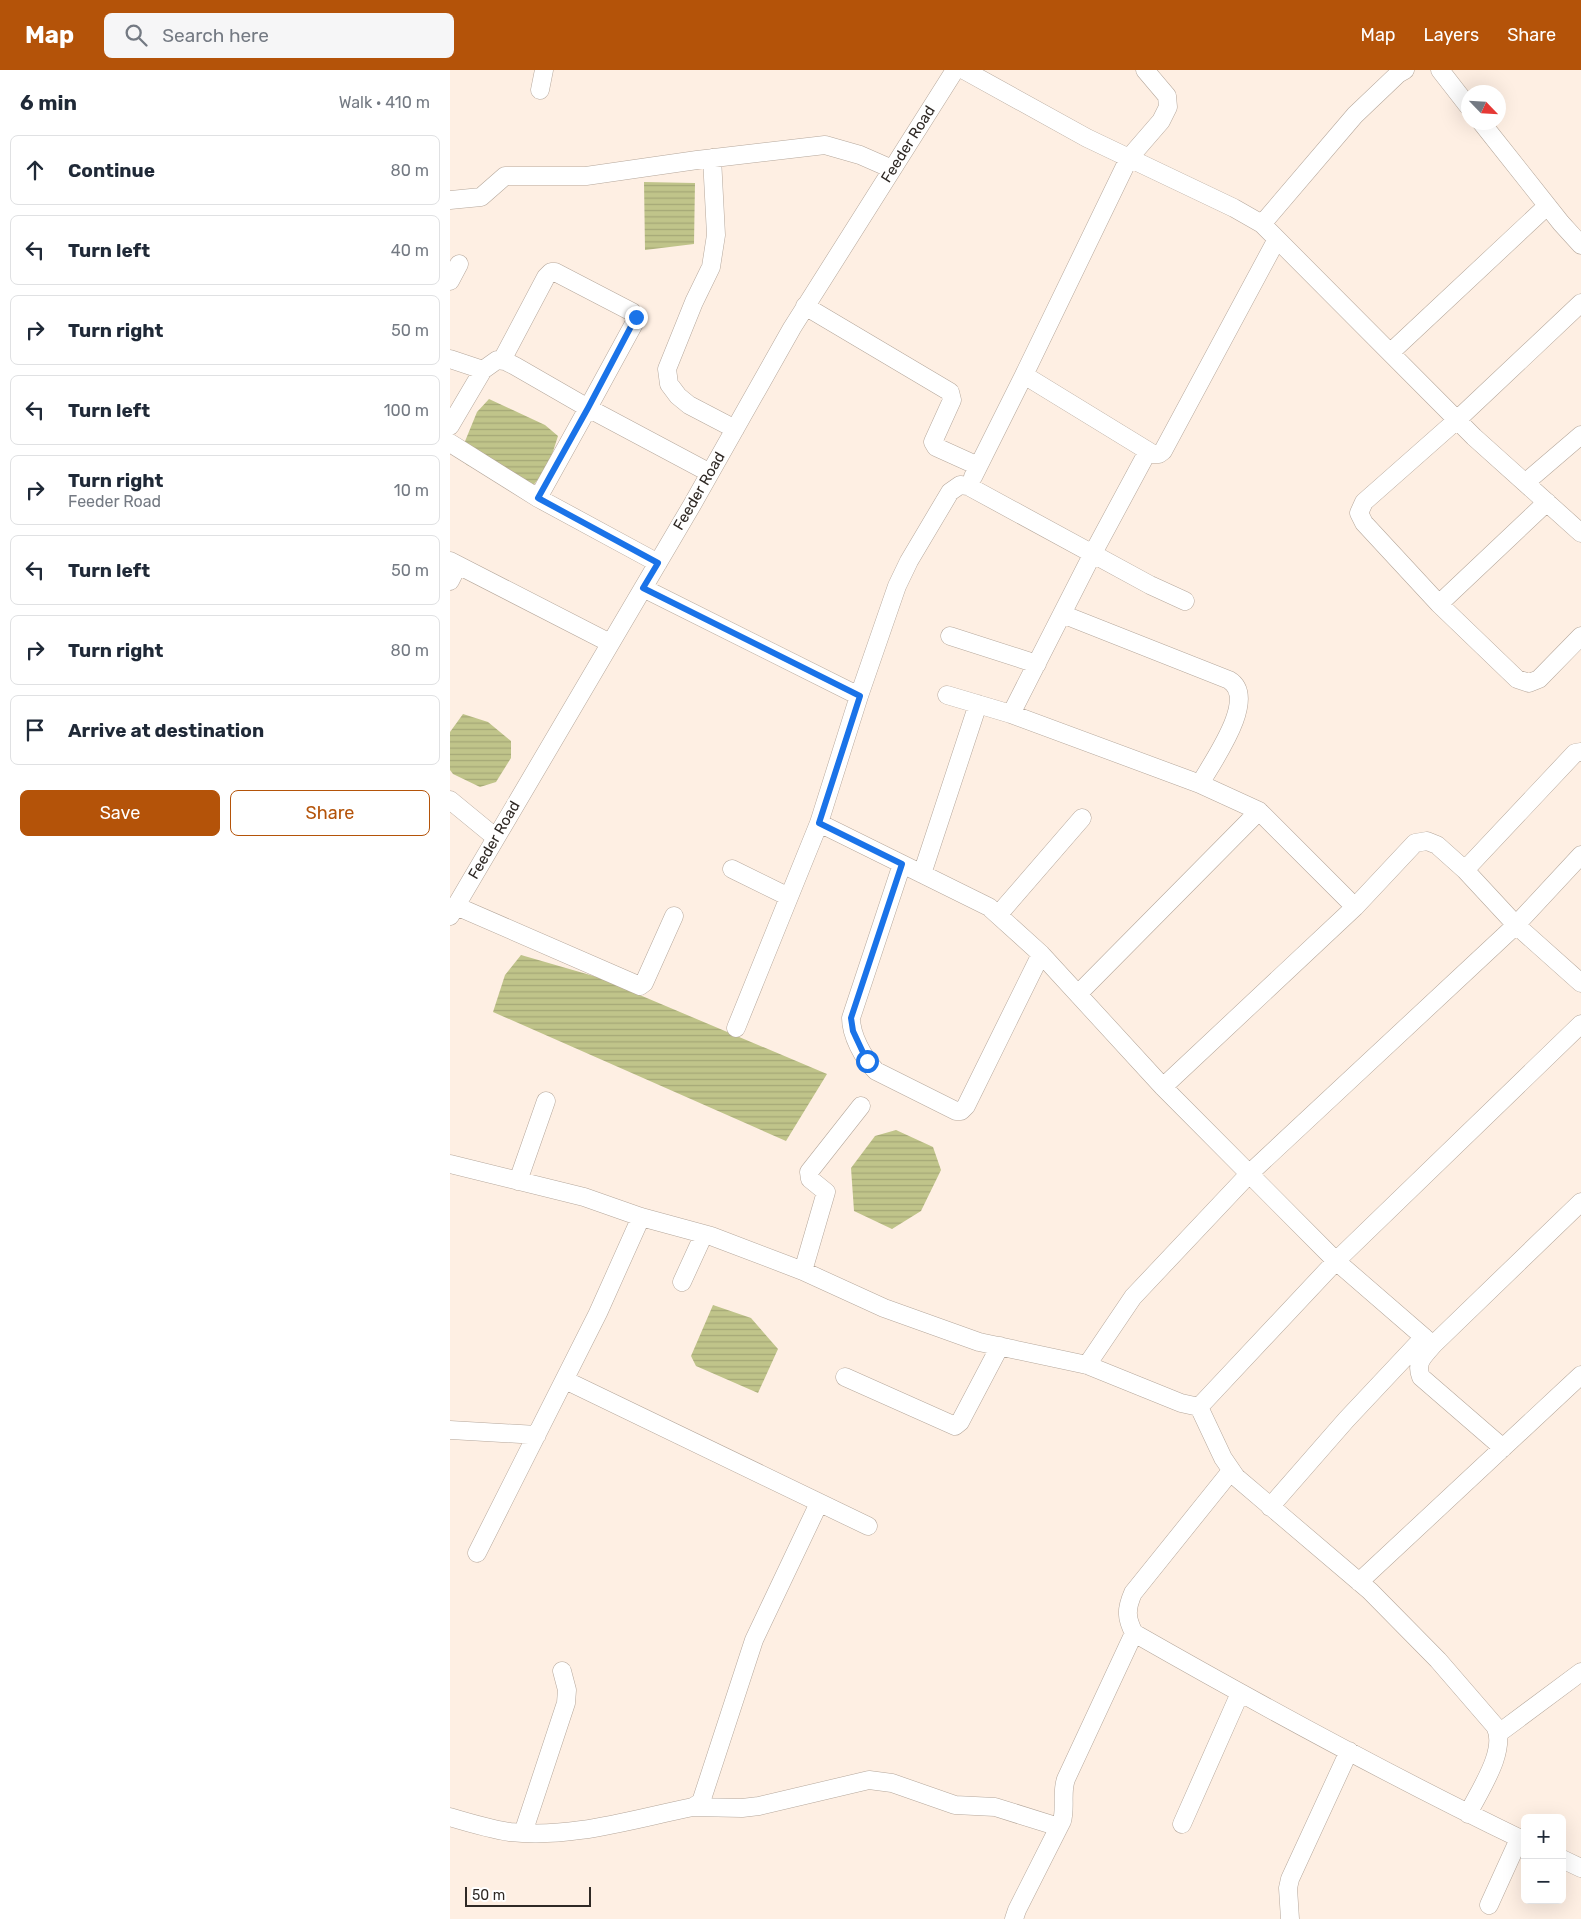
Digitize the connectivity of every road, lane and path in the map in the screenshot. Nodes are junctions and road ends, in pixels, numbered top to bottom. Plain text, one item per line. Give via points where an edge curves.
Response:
1 (544, 70) edge
2 (955, 70) edge
3 (964, 70) edge
4 (1145, 70) edge
5 (1405, 70) edge
6 (1440, 70) edge
7 (540, 90) dead end
8 (1461, 97) edge
9 (1488, 130) edge
10 (712, 158) junction
11 (1129, 158) junction
12 (892, 169) junction
13 (450, 200) edge
14 (1547, 206) junction
15 (1262, 224) junction
16 (1277, 238) junction
17 (1581, 245) edge
18 (459, 264) dead end
19 (450, 282) edge
20 (1581, 303) edge
21 (805, 306) junction
22 (1391, 352) junction
23 (450, 359) edge
24 (502, 360) junction
25 (483, 370) junction
26 (1024, 375) junction
27 (588, 408) junction
28 (1458, 419) junction
29 (450, 426) edge
30 (735, 430) junction
31 (1581, 435) edge
32 (450, 443) edge
33 (1148, 451) junction
34 (978, 466) junction
35 (710, 473) junction
36 (1525, 483) junction
37 (968, 486) junction
38 (538, 498) junction
39 (1547, 502) junction
40 (1581, 533) edge
41 (1092, 555) junction
42 (658, 563) junction
43 (453, 569) edge
44 (643, 588) junction
45 (1185, 601) dead end
46 (1438, 604) junction
47 (1062, 614) junction
48 (950, 636) dead end
49 (1581, 636) edge
50 (610, 643) junction
51 (1037, 664) junction
52 (948, 695) dead end
53 (860, 696) junction
54 (978, 704) junction
55 (1011, 714) junction
56 (1581, 752) edge
57 (1200, 784) junction
58 (450, 800) edge
59 (1259, 811) junction
60 (1082, 818) dead end
61 (819, 823) junction
62 (495, 838) junction
63 (1581, 855) edge
64 (902, 864) junction
65 (732, 869) dead end
66 (1465, 870) junction
67 (922, 874) junction
68 (789, 898) junction
69 (1355, 906) junction
70 (453, 911) edge
71 (998, 915) junction
72 (674, 916) dead end
73 (1516, 925) junction
74 (1041, 954) junction
75 (1581, 983) edge
76 (1078, 994) junction
77 (1581, 1024) edge
78 (736, 1028) dead end
79 (1163, 1087) junction
80 (546, 1101) dead end
81 (861, 1106) dead end
82 (450, 1164) edge
83 (1250, 1173) junction
84 (518, 1181) junction
85 (1581, 1202) edge
86 (641, 1217) junction
87 (704, 1234) junction
88 (1336, 1261) junction
89 (803, 1271) junction
90 (682, 1282) dead end
91 (1429, 1341) junction
92 (1000, 1346) junction
93 (1087, 1365) junction
94 (845, 1377) dead end
95 (565, 1380) junction
96 (1579, 1382) edge
97 (1199, 1406) junction
98 (450, 1430) edge
99 (537, 1435) junction
100 (1503, 1448) junction
101 (1231, 1471) junction
102 (819, 1503) junction
103 (1270, 1507) junction
104 (868, 1526) dead end
105 (477, 1553) dead end
106 (1359, 1582) junction
107 (1134, 1633) junction
108 (562, 1670) dead end
109 (1581, 1672) edge
110 (1240, 1693) junction
111 (1499, 1733) junction
112 (1349, 1751) junction
113 (692, 1807) junction
114 (1468, 1814) junction
115 (450, 1817) edge
116 (1182, 1824) dead end
117 (1059, 1827) junction
118 (523, 1833) junction
119 (1521, 1840) edge
120 (1521, 1842) edge
121 (1489, 1906) dead end
122 (1014, 1919) edge
123 (1290, 1919) edge

1 - 7 street
2 - 12 street, Feeder Road
3 - 11 street
4 - 11 street via 1167,96 1168,107 1161,121
5 - 15 street via 1356,114
6 - 8 street
9 - 14 street
10 - 12 street via 825,145
10 - 13 street via 586,176 505,176 481,197
10 - 30 street via 716,236 711,267 667,369 669,384 678,396
11 - 15 street
11 - 26 street
12 - 21 street, Feeder Road
14 - 17 street
14 - 22 street
15 - 16 street
16 - 22 street
16 - 33 street via 1163,451 1156,455
18 - 19 street
20 - 28 street
21 - 30 street, Feeder Road
21 - 34 street via 950,392 952,400 933,442 936,447
22 - 28 street
23 - 25 street
24 - 25 street
24 - 27 street
24 - 27 street via 551,272 632,312 636,320
25 - 29 street
26 - 33 street
26 - 34 street
27 - 35 street
27 - 38 street
28 - 36 street
28 - 46 street via 1364,502 1360,513 1364,523
30 - 35 street, Feeder Road
31 - 36 street
32 - 38 street
33 - 41 street
34 - 37 street
35 - 42 street, Feeder Road
36 - 39 street
37 - 41 street
37 - 53 street via 960,485 950,492 909,562 897,586
38 - 42 street
39 - 40 street
39 - 46 street
41 - 45 street
41 - 47 street
42 - 44 street, Feeder Road
43 - 50 street
44 - 50 street, Feeder Road
44 - 53 street
46 - 49 street via 1522,682 1539,679
47 - 51 street
47 - 57 street via 1229,680 1237,686 1237,714
48 - 51 street
50 - 62 street, Feeder Road
51 - 55 street
52 - 54 street
53 - 61 street
54 - 55 street
54 - 67 street
55 - 57 street
56 - 66 street via 1575,753
57 - 59 street
58 - 62 street
59 - 69 street
59 - 76 street
60 - 71 street
61 - 64 street
61 - 68 street
62 - 70 street, Feeder Road
63 - 73 street
64 - 67 street
64 - 74 street via 851,1018 853,1031 867,1061 876,1071 961,1111
65 - 68 street
66 - 69 street via 1437,845 1427,841 1416,843
66 - 73 street
67 - 71 street via 989,907
68 - 78 street
69 - 79 street
70 - 72 street via 640,986
71 - 74 street
73 - 75 street
73 - 83 street
74 - 76 street
76 - 79 street
77 - 88 street
79 - 83 street
80 - 84 street
81 - 89 street via 809,1172 810,1179 826,1194
82 - 84 street
83 - 88 street
83 - 93 street via 1133,1297
84 - 86 street via 584,1197
85 - 91 street
86 - 87 street
86 - 95 street
87 - 89 street
87 - 90 street
88 - 91 street
88 - 97 street
89 - 92 street via 884,1308 979,1342
91 - 100 street via 1420,1361 1418,1370 1421,1377
91 - 103 street via 1346,1420
92 - 93 street
92 - 94 street via 955,1426
93 - 97 street via 1181,1404
95 - 99 street
95 - 102 street
96 - 100 street
97 - 101 street
98 - 99 street
99 - 105 street
100 - 106 street
101 - 103 street
101 - 107 street via 1133,1593 1127,1613
102 - 104 street
102 - 113 street via 754,1640 704,1795 701,1802
103 - 106 street
106 - 111 street via 1438,1660
107 - 110 street
107 - 117 street via 1066,1779 1064,1815
108 - 118 street via 567,1690 566,1703
109 - 111 street
110 - 112 street
110 - 116 street
111 - 114 street via 1495,1760
112 - 114 street
112 - 123 street via 1290,1878
113 - 117 street via 759,1806 869,1780 892,1783 955,1805 995,1807
113 - 118 street via 573,1832
114 - 119 street
115 - 118 street
117 - 122 street
120 - 121 street

